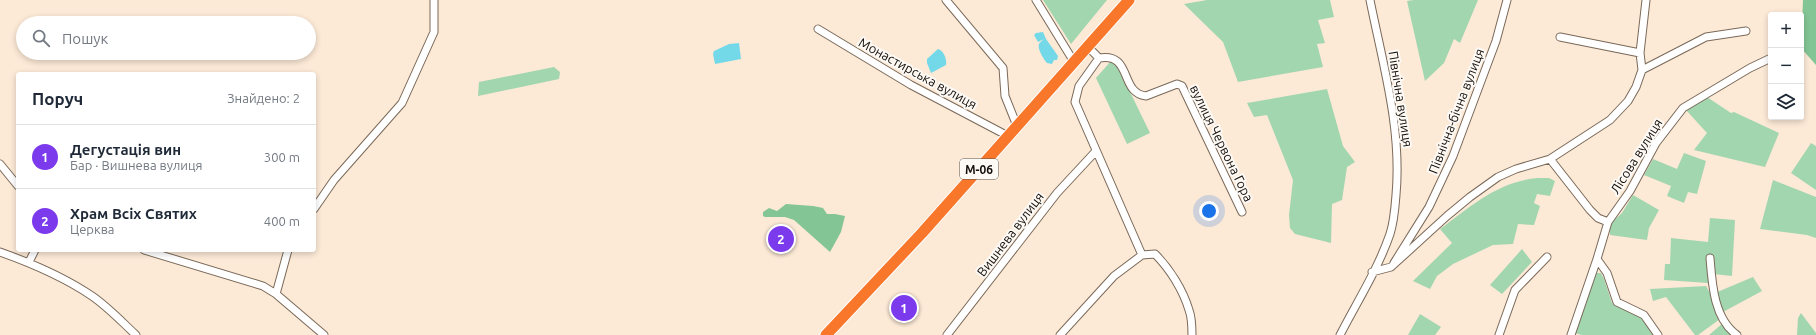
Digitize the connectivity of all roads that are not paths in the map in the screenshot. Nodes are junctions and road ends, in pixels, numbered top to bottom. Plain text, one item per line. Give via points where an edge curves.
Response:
1 (434, 0) edge
2 (946, 0) edge
3 (1036, 0) edge
4 (1129, 0) edge
5 (1370, 0) edge
6 (1507, 0) edge
7 (1646, 0) edge
8 (818, 29) dead end
9 (1746, 31) dead end
10 (1560, 37) dead end
11 (1088, 47) junction
12 (1640, 52) junction
13 (1099, 58) junction
14 (1768, 59) edge
15 (1074, 62) junction
16 (1642, 70) junction
17 (1017, 126) junction
18 (1008, 136) junction
19 (1096, 151) junction
20 (1550, 159) junction
21 (0, 164) edge
22 (16, 184) edge
23 (316, 205) edge
24 (1242, 212) dead end
25 (1608, 222) junction
26 (0, 252) edge
27 (34, 252) edge
28 (151, 252) edge
29 (287, 252) edge
30 (1142, 255) junction
31 (1547, 257) dead end
32 (1710, 258) dead end
33 (1597, 259) junction
34 (28, 262) junction
35 (1391, 267) junction
36 (1372, 272) junction
37 (276, 294) junction
38 (136, 335) edge
39 (324, 335) edge
40 (826, 335) edge
41 (947, 335) edge
42 (1060, 335) edge
43 (1192, 335) edge
44 (1340, 335) edge
45 (1499, 335) edge
46 (1571, 335) edge
47 (1658, 335) edge
48 (1737, 335) edge

1 - 23 street via 434,32 402,103 334,180
2 - 17 street via 1003,68 1005,96
3 - 15 street
4 - 11 highway, М-06
5 - 36 street, Північна вулиця via 1394,114 1398,171 1390,233
6 - 35 street, Північна-бічна вулиця via 1496,42 1454,156 1429,207
7 - 12 street
8 - 18 street, Монастирська вулиця via 911,85
9 - 16 street via 1706,37
10 - 12 street
11 - 13 street
11 - 15 highway, М-06
12 - 16 street
13 - 19 street via 1084,77 1076,96 1077,107
13 - 24 street, вулиця Червона Гора via 1116,59 1136,93 1142,96 1177,84 1182,86
14 - 25 street, Лісова вулиця via 1683,108 1656,143 1630,192
15 - 17 highway, М-06
16 - 20 street via 1628,101 1610,120
17 - 18 highway, М-06
18 - 40 highway, М-06
19 - 30 street
19 - 41 street, Вишнева вулиця via 1057,193
20 - 25 street via 1590,210 1598,218
20 - 35 street via 1498,177 1447,216
21 - 22 street
25 - 33 street, Лісова вулиця
26 - 34 street
27 - 34 street
28 - 37 street via 263,286
29 - 37 street
30 - 42 street via 1114,276
30 - 43 street via 1155,254 1180,288 1189,310
31 - 45 street via 1515,290
32 - 48 street via 1713,291 1729,330
33 - 46 street, Лісова вулиця
33 - 47 street via 1607,273 1617,302 1644,315
34 - 38 street via 92,297
35 - 36 street
36 - 44 street, Північна вулиця
37 - 39 street

